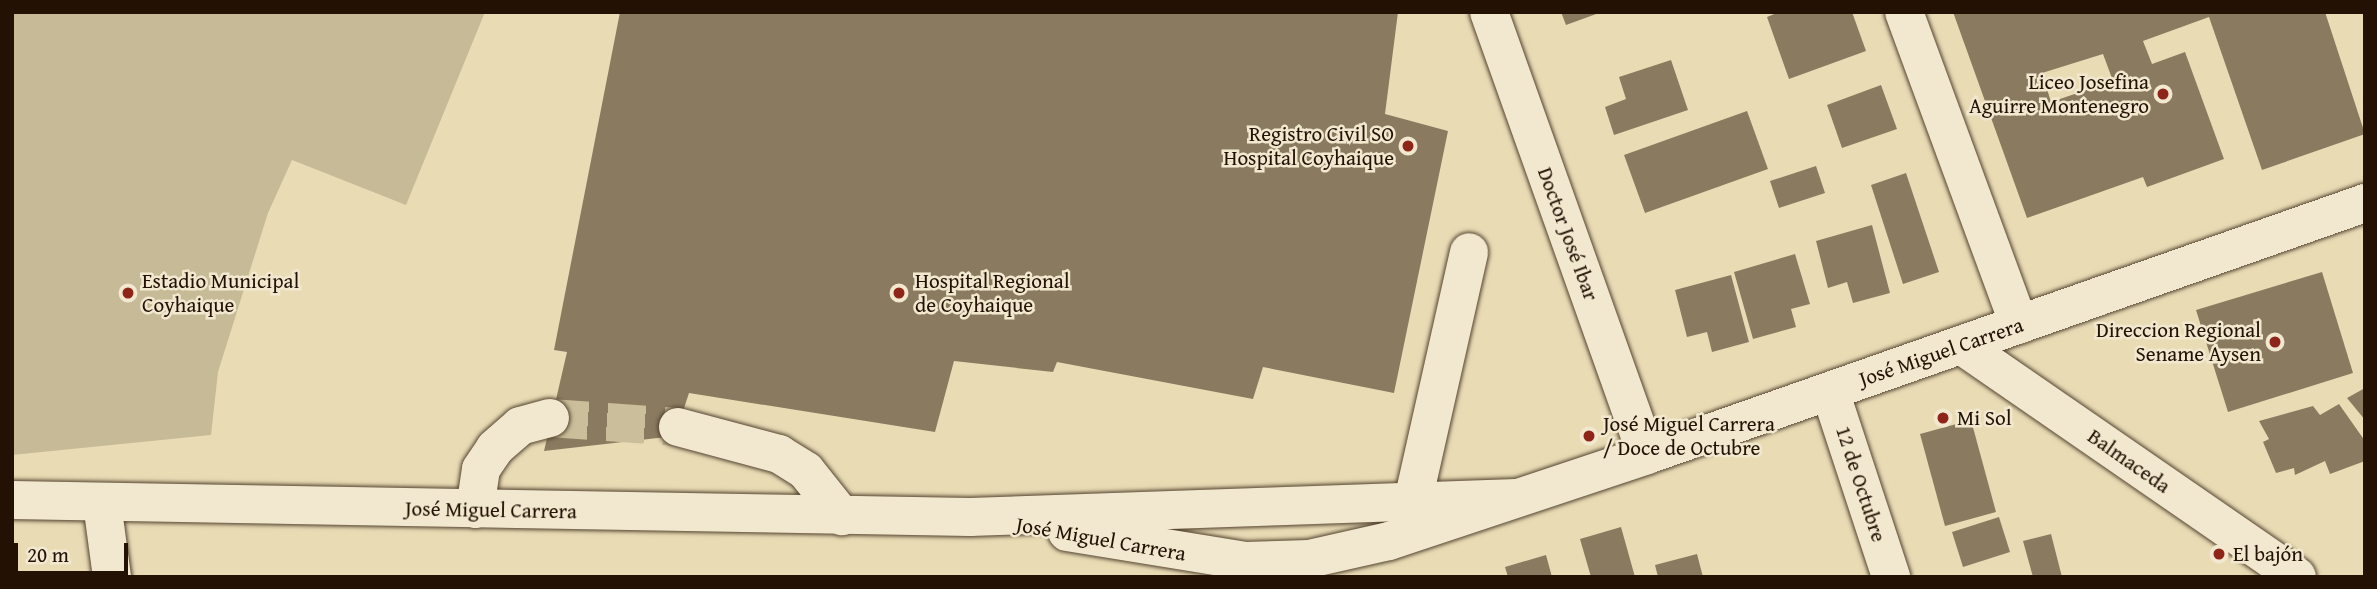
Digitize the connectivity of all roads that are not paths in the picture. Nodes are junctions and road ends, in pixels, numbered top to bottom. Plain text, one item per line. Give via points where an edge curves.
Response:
1 (1489, 12) edge
2 (1904, 12) edge
3 (2365, 203) edge
4 (1469, 252) dead end
5 (2019, 325) junction
6 (1961, 345) junction
7 (1830, 391) junction
8 (550, 418) tunnel mouth
9 (678, 427) tunnel mouth
10 (1647, 455) junction
11 (1517, 498) junction
12 (12, 500) edge
13 (1413, 501) junction
14 (102, 503) junction
15 (475, 509) junction
16 (1239, 511) junction
17 (842, 516) junction
18 (970, 517) junction
19 (1247, 569) edge
20 (112, 577) edge
21 (1891, 577) edge
22 (2297, 577) edge

1 - 10 street, Doctor José Ibar
2 - 5 street
3 - 5 street, José Miguel Carrera
4 - 13 street
5 - 6 street, José Miguel Carrera
6 - 7 street, José Miguel Carrera
6 - 22 street, Balmaceda
7 - 10 street, José Miguel Carrera
7 - 21 street, 12 de Octubre
8 - 15 street via 520,426 495,448 481,469
9 - 17 street via 779,454 806,471
10 - 11 street, José Miguel Carrera
11 - 13 street, José Miguel Carrera
11 - 19 street, José Miguel Carrera via 1340,552
12 - 14 street, José Miguel Carrera
13 - 16 street, José Miguel Carrera
14 - 15 street, José Miguel Carrera
14 - 20 street
15 - 17 street, José Miguel Carrera
16 - 18 street, José Miguel Carrera
16 - 19 street
17 - 18 street, José Miguel Carrera
18 - 19 street, José Miguel Carrera

